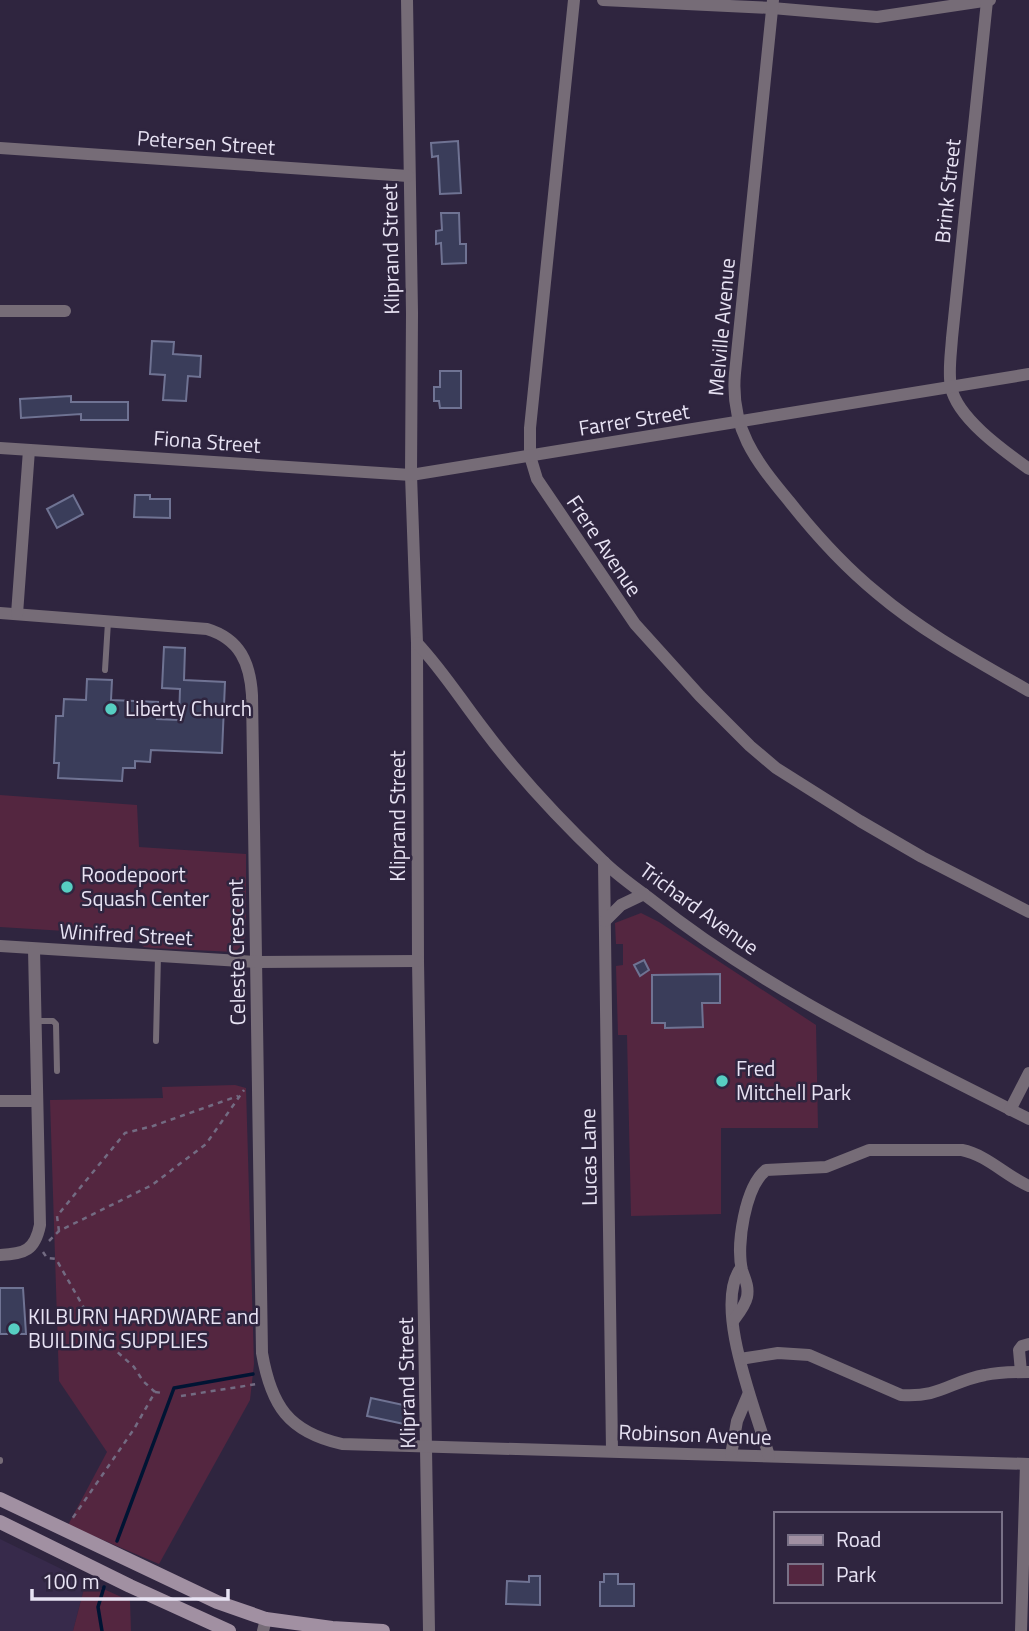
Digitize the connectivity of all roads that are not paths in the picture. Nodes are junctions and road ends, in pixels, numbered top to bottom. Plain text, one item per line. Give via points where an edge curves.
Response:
1 (407, 0) edge
2 (574, 0) edge
3 (603, 0) edge
4 (989, 0) edge
5 (773, 4) edge
6 (0, 148) edge
7 (408, 176) junction
8 (0, 310) edge
9 (65, 311) dead end
10 (1029, 374) edge
11 (950, 386) junction
12 (738, 422) junction
13 (0, 448) edge
14 (29, 450) junction
15 (530, 456) junction
16 (1029, 468) edge
17 (411, 475) junction
18 (0, 613) edge
19 (17, 614) junction
20 (108, 620) junction
21 (417, 643) junction
22 (105, 670) dead end
23 (1029, 691) edge
24 (604, 862) junction
25 (644, 894) junction
26 (1029, 912) edge
27 (605, 921) junction
28 (0, 946) edge
29 (34, 949) junction
30 (159, 956) junction
31 (418, 961) junction
32 (257, 962) junction
33 (35, 1021) junction
34 (156, 1041) dead end
35 (57, 1072) dead end
36 (1029, 1073) edge
37 (0, 1101) edge
38 (37, 1101) junction
39 (1010, 1110) junction
40 (1029, 1119) edge
41 (1029, 1186) edge
42 (0, 1255) edge
43 (1029, 1344) edge
44 (740, 1359) junction
45 (1025, 1372) edge
46 (748, 1395) junction
47 (360, 1445) joint
48 (427, 1446) junction
49 (612, 1451) junction
50 (731, 1455) junction
51 (769, 1456) junction
52 (1028, 1464) edge
53 (0, 1499) edge
54 (0, 1522) edge
55 (265, 1625) edge
56 (229, 1631) edge
57 (383, 1631) edge
58 (429, 1631) edge
59 (1021, 1631) edge

1 - 7 street, Kliprand Street
2 - 15 street, Frere Avenue
3 - 5 street
4 - 5 street via 877,17
4 - 11 street, Brink Street
5 - 12 street, Melville Avenue via 733,395
6 - 7 street, Petersen Street
7 - 17 street, Kliprand Street
8 - 9 street
10 - 11 street, Farrer Street
11 - 12 street, Farrer Street
11 - 16 street via 968,417
12 - 15 street, Farrer Street
12 - 23 street, Melville Avenue via 782,493 860,579 914,621
13 - 14 street, Fiona Street
14 - 17 street, Fiona Street
14 - 19 street
15 - 17 street, Farrer Street
15 - 26 street, Frere Avenue via 542,489 635,624 750,746 776,768 860,821
17 - 21 street, Kliprand Street
18 - 19 street, Celeste Crescent
19 - 20 street, Celeste Crescent
20 - 22 lane
20 - 32 street, Celeste Crescent via 207,629 226,637 246,660 252,695
21 - 24 street, Trichard Avenue via 515,768
21 - 31 street, Kliprand Street
24 - 25 street, Trichard Avenue
24 - 27 street, Lucas Lane
25 - 27 street via 621,905
25 - 39 street, Trichard Avenue via 705,940 809,1006
27 - 49 street, Lucas Lane
28 - 29 street, Winifred Street
29 - 30 street, Winifred Street
29 - 33 street
30 - 32 street, Winifred Street
30 - 34 lane
31 - 32 street, Winifred Street
31 - 48 street, Kliprand Street
32 - 47 street, Celeste Crescent via 262,1353 267,1382 288,1418 308,1432 329,1441
33 - 35 lane via 56,1024
33 - 38 street
36 - 39 street
37 - 38 street
38 - 42 street via 40,1225 26,1251
39 - 40 street, Trichard Avenue
41 - 44 street via 962,1150 869,1150 826,1167 766,1170 745,1206 741,1268 748,1294 733,1321
43 - 45 street via 1019,1350
44 - 45 street via 778,1353 809,1355 901,1395 916,1396 985,1375
44 - 46 street
46 - 50 street
46 - 51 street
47 - 48 street, Robinson Avenue
48 - 49 street, Robinson Avenue
48 - 58 street, Kliprand Street
49 - 50 street, Robinson Avenue
50 - 51 street, Robinson Avenue
51 - 52 street, Robinson Avenue
52 - 59 street
53 - 55 street
54 - 56 street
55 - 57 street

